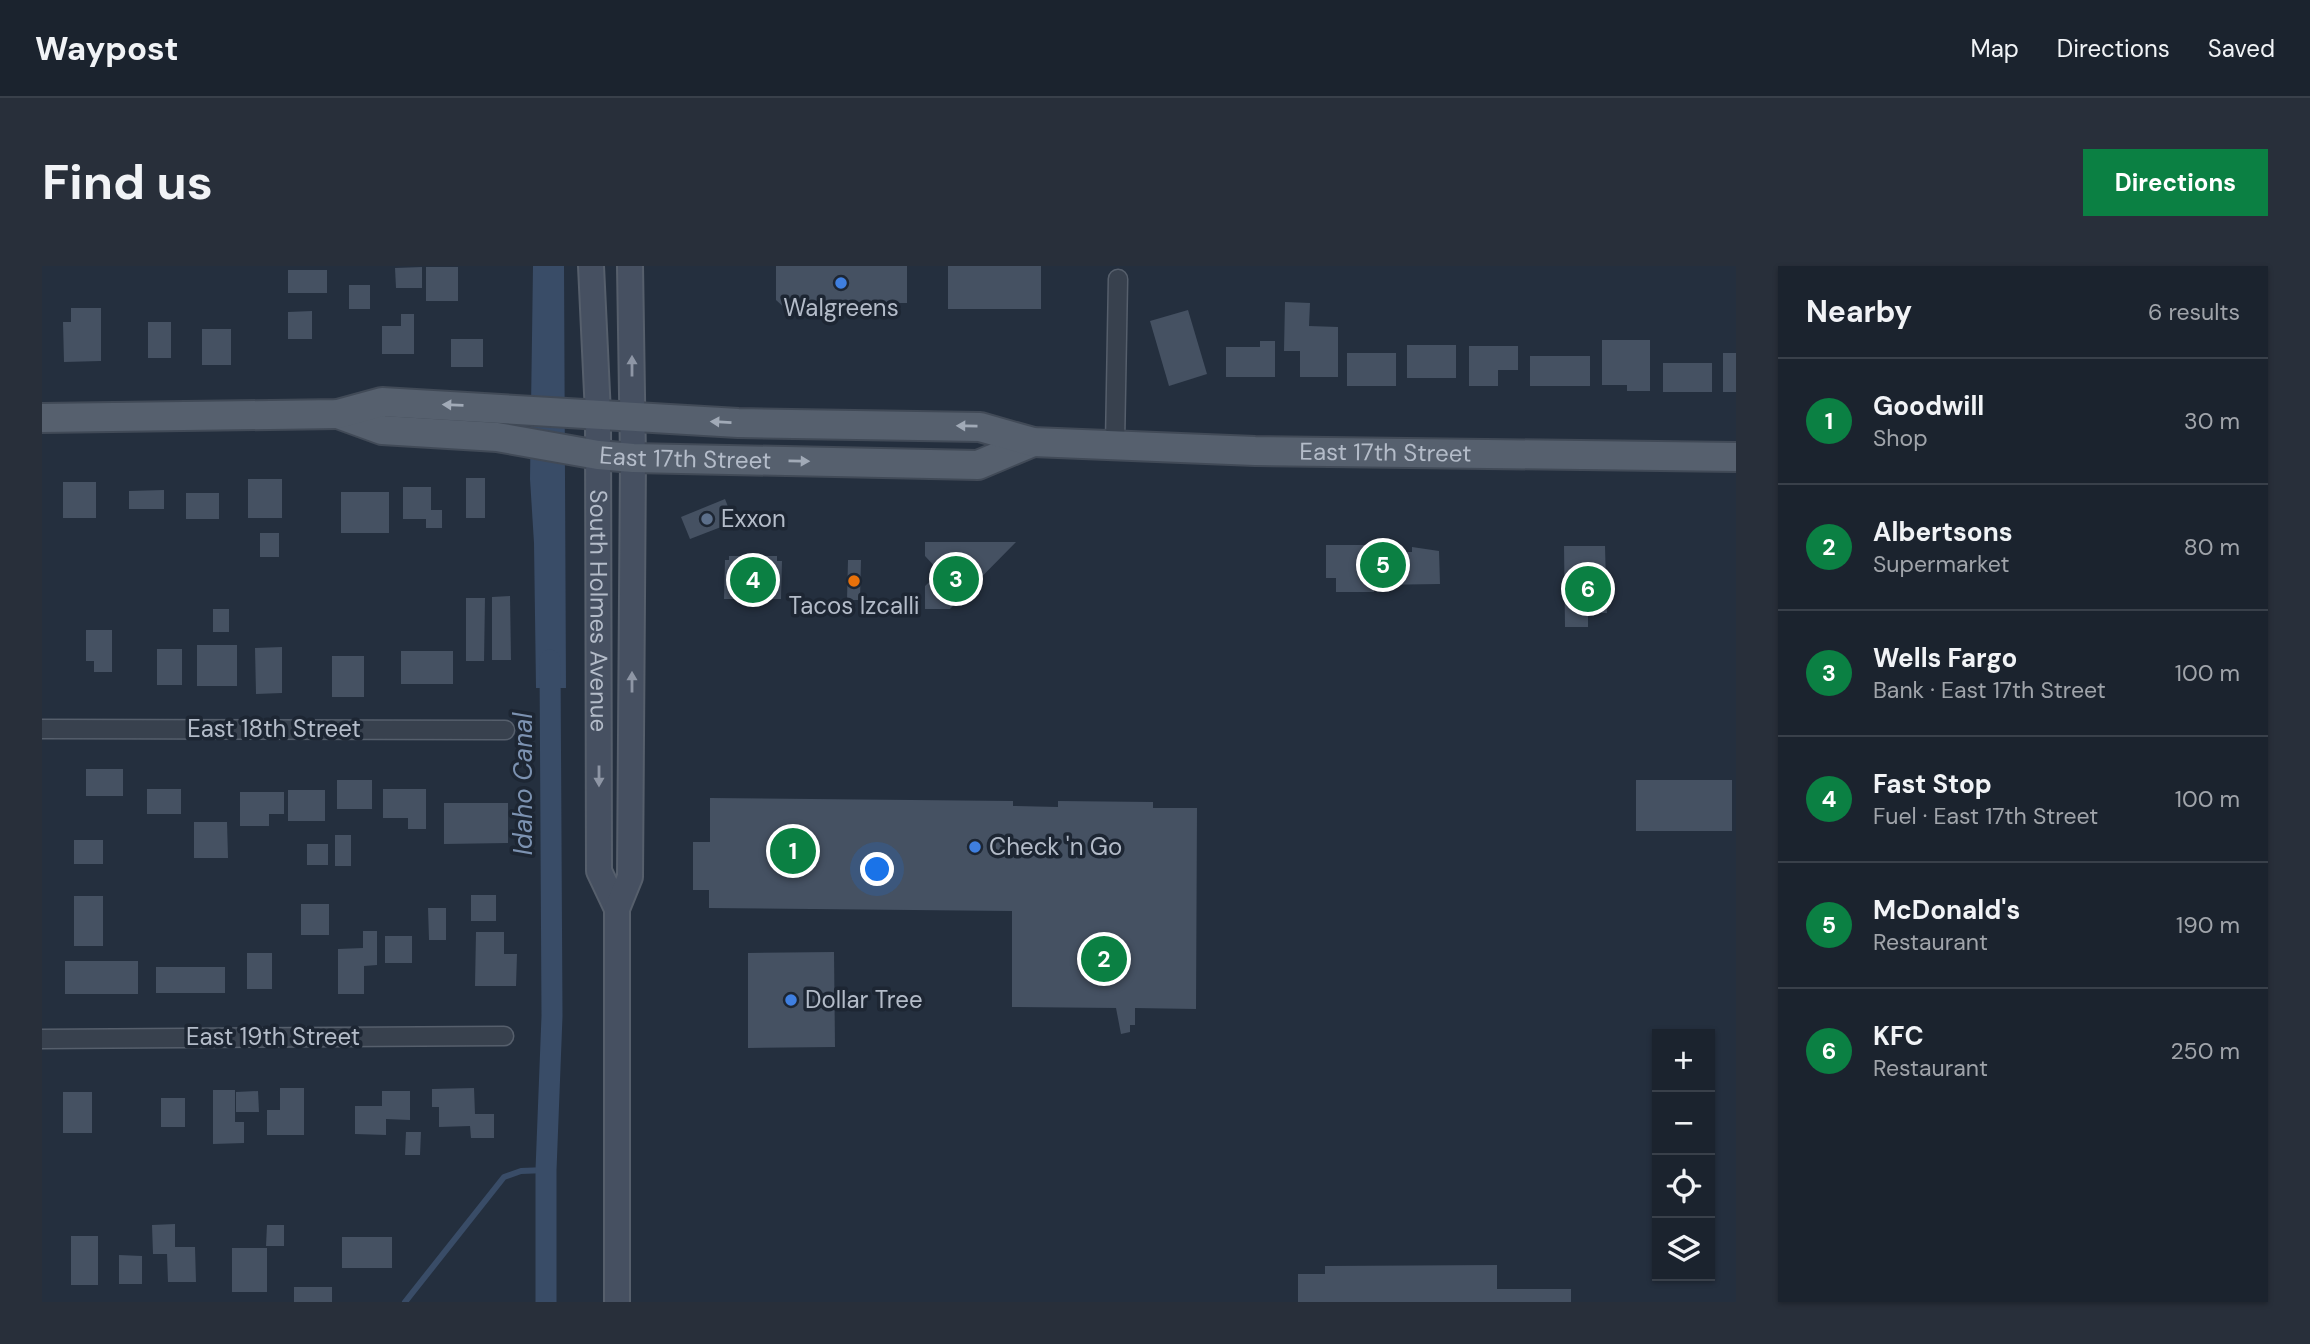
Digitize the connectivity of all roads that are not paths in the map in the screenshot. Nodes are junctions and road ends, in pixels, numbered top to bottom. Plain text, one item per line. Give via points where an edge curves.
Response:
1 (591, 266) edge
2 (630, 266) edge
3 (1118, 279) dead end
4 (338, 414) junction
5 (598, 414) junction
6 (632, 417) junction
7 (42, 418) edge
8 (1033, 442) junction
9 (1115, 444) junction
10 (585, 453) junction
11 (1736, 457) edge
12 (633, 458) junction
13 (42, 729) edge
14 (505, 730) dead end
15 (617, 909) junction
16 (504, 1035) dead end
17 (42, 1039) edge
18 (617, 1302) edge

1 - 5 main road, South Holmes Avenue
6 -> 2 main road, South Holmes Avenue
3 - 9 street
5 -> 4 main road, East 17th Street via 382,402
4 - 7 main road, East 17th Street
4 - 10 main road, East 17th Street via 382,430 519,440
5 - 6 main road, East 17th Street
5 - 10 main road, South Holmes Avenue
8 -> 6 main road, East 17th Street via 980,427
6 - 12 main road, South Holmes Avenue
8 - 9 main road, East 17th Street
12 -> 8 main road, East 17th Street via 978,465
9 - 11 main road, East 17th Street via 1316,452
10 - 12 main road, East 17th Street
10 -> 15 main road, South Holmes Avenue via 599,871
15 -> 12 main road, South Holmes Avenue via 631,877
13 - 14 street, East 18th Street
15 - 18 main road, South Holmes Avenue
16 - 17 street, East 19th Street

